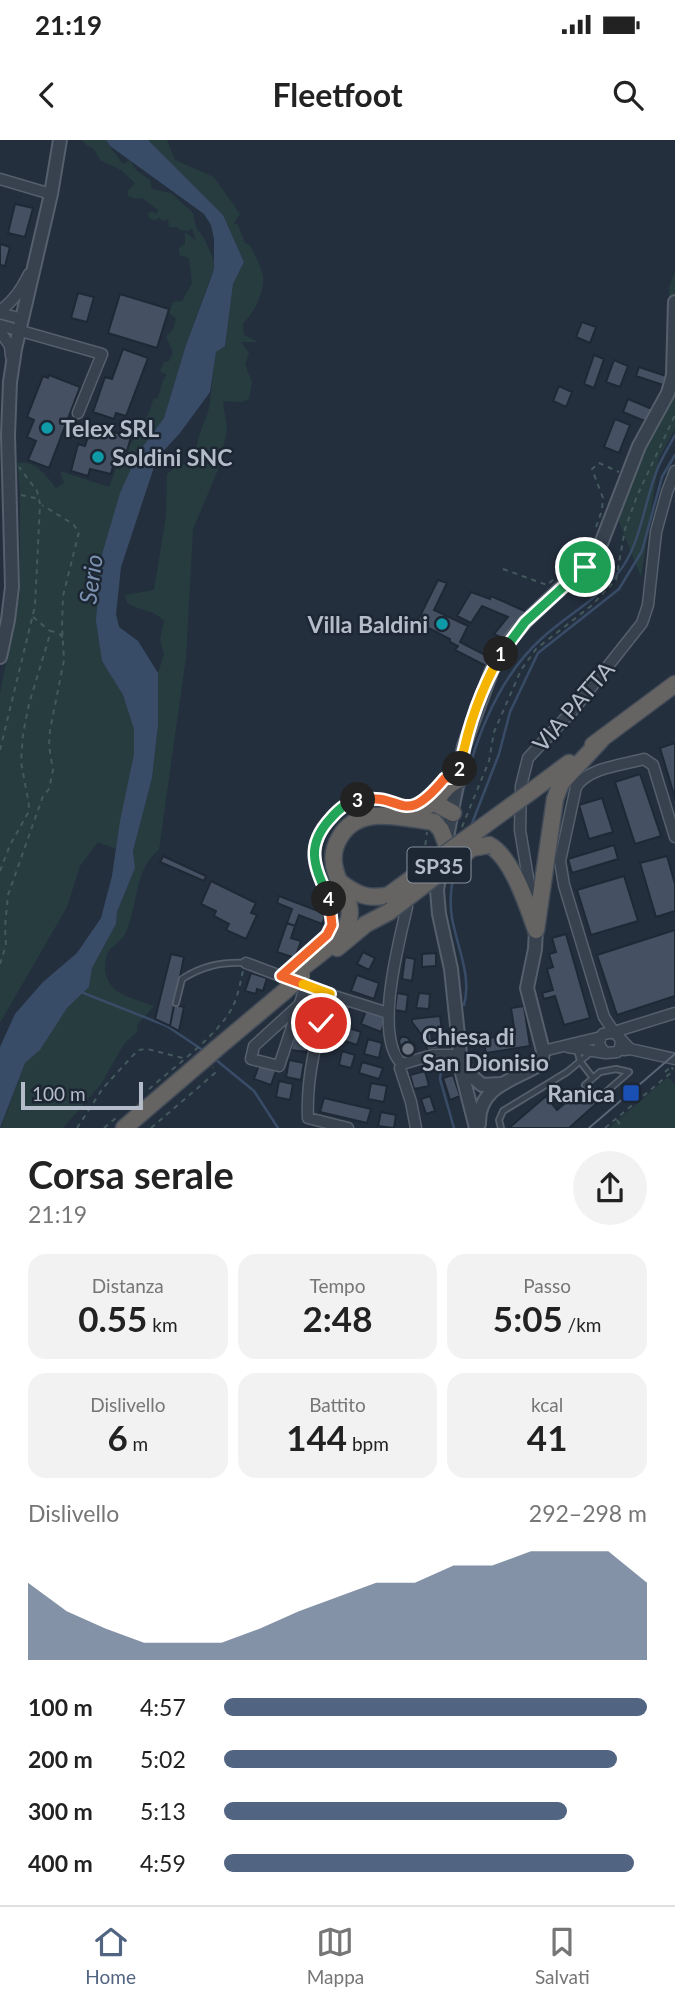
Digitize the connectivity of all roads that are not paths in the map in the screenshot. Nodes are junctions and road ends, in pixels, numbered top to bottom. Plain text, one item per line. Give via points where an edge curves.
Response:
1 (60, 140) edge
2 (0, 179) edge
3 (51, 194) junction
4 (37, 258) junction
5 (675, 302) edge
6 (0, 312) edge
7 (0, 325) edge
8 (21, 325) junction
9 (0, 331) edge
10 (12, 367) junction
11 (78, 413) dead end
12 (4, 438) edge
13 (675, 471) edge
14 (0, 657) edge
15 (675, 684) edge
16 (601, 740) junction
17 (458, 780) junction
18 (433, 802) junction
19 (453, 813) junction
20 (388, 816) junction
21 (434, 822) junction
22 (675, 837) edge
23 (453, 838) junction
24 (340, 882) junction
25 (388, 905) junction
26 (407, 907) dead end
27 (536, 930) junction
28 (246, 963) joint
29 (302, 978) junction
30 (330, 994) junction
31 (176, 1003) dead end
32 (299, 1005) junction
33 (388, 1013) junction
34 (675, 1013) edge
35 (612, 1036) junction
36 (630, 1049) junction
37 (543, 1051) junction
38 (578, 1051) junction
39 (612, 1052) junction
40 (459, 1055) junction
41 (402, 1063) junction
42 (672, 1065) edge
43 (593, 1078) junction
44 (486, 1089) junction
45 (467, 1094) junction
46 (124, 1128) edge
47 (348, 1128) edge
48 (416, 1128) edge
49 (478, 1128) edge
50 (501, 1128) edge

1 - 3 street
2 - 3 street
3 - 4 street
4 - 6 street via 20,292
4 - 8 street
5 - 17 street via 672,382 639,446 597,554 525,622 502,652 467,733
6 - 8 street
7 - 8 street
8 - 10 street
8 - 11 street via 102,354
9 - 10 street via 10,346
10 - 12 street via 5,397
12 - 14 street via 12,587
13 - 27 street, VIA PATTA via 656,532 649,605 642,624 528,758 521,786 520,830
15 - 16 highway, SP35
16 - 25 highway, SP35, bridge
16 - 27 highway via 561,783 555,799
17 - 18 highway via 447,784
17 - 19 street
18 - 19 highway
18 - 20 highway
19 - 21 highway
19 - 23 street
20 - 21 highway
20 - 24 highway via 358,818 346,827 334,851
21 - 23 highway
22 - 35 street via 653,765 644,759 590,774 576,787 560,860
23 - 40 street via 439,878 438,902 451,969
24 - 25 highway via 355,894
24 - 29 highway via 349,904 348,922
25 - 27 highway, bridge via 472,848 489,845 507,861
25 - 29 highway, SP35
26 - 33 street
27 - 37 street, VIA PATTA via 527,988
28 - 29 street
28 - 31 lane via 201,967 181,979
29 - 30 street
29 - 32 street
29 - 46 highway, SP35, bridge via 282,989
30 - 33 street
30 - 47 street via 307,1085 308,1118
32 - 32 street via 279,1066 251,1059 254,1046
33 - 41 street via 391,1041
34 - 35 street
35 - 36 street
35 - 38 street
35 - 39 street via 620,1048
35 - 39 street via 600,1047
36 - 39 street
36 - 42 street
37 - 38 street
37 - 44 street via 537,1066
38 - 39 street
38 - 43 lane
38 - 50 lane via 567,1072 503,1111
40 - 41 street via 433,1055
40 - 44 street via 467,1072
40 - 45 street
41 - 48 street
43 - 43 lane via 586,1085 598,1099 629,1072 616,1069
44 - 45 street via 476,1096
44 - 49 street
45 - 49 street

